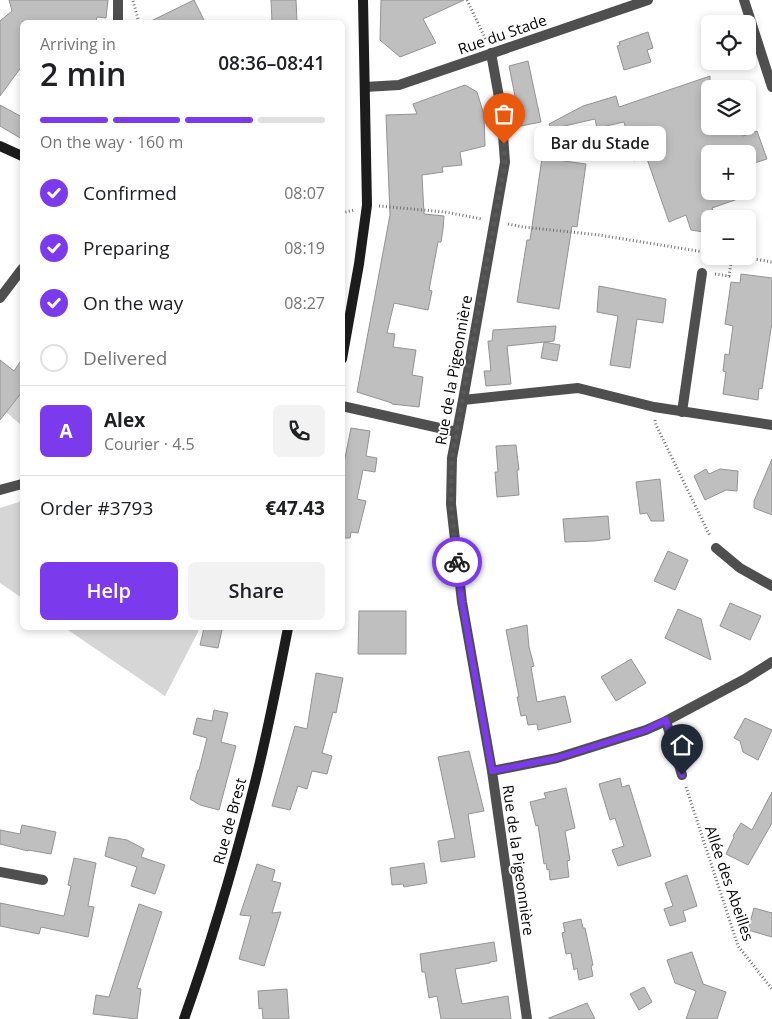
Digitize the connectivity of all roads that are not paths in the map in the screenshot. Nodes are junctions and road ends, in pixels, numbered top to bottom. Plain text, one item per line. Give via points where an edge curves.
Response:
1 (118, 0) edge
2 (363, 0) edge
3 (744, 0) edge
4 (644, 1) edge
5 (118, 20) edge
6 (491, 53) junction
7 (365, 87) junction
8 (772, 87) edge
9 (0, 146) edge
10 (20, 155) edge
11 (20, 272) edge
12 (702, 273) road end
13 (0, 298) edge
14 (345, 342) edge
15 (464, 400) junction
16 (345, 407) edge
17 (682, 412) junction
18 (772, 425) edge
19 (456, 432) junction
20 (20, 485) edge
21 (0, 490) edge
22 (716, 548) road end
23 (772, 586) edge
24 (288, 630) edge
25 (772, 662) edge
26 (666, 720) junction
27 (492, 771) junction
28 (682, 775) road end
29 (0, 872) edge
30 (43, 880) dead end
31 (184, 1019) edge
32 (527, 1019) edge

1 - 5 street
2 - 7 main road
3 - 8 street
4 - 6 street, Rue du Stade
6 - 7 street, Rue du Stade via 399,85
6 - 15 street, Rue de la Pigeonnière via 501,108 505,162
7 - 14 main road via 367,205
9 - 10 main road
11 - 13 street
12 - 17 street
15 - 17 street via 578,388
15 - 19 street, Rue de la Pigeonnière
16 - 19 street
17 - 18 street
19 - 27 street, Rue de la Pigeonnière via 451,504 462,602
20 - 21 street
22 - 23 street via 740,568
24 - 31 main road, Rue de Brest via 252,796 228,884
25 - 26 street
26 - 27 street via 646,730 557,758
26 - 28 street
27 - 32 street, Rue de la Pigeonnière
29 - 30 street

